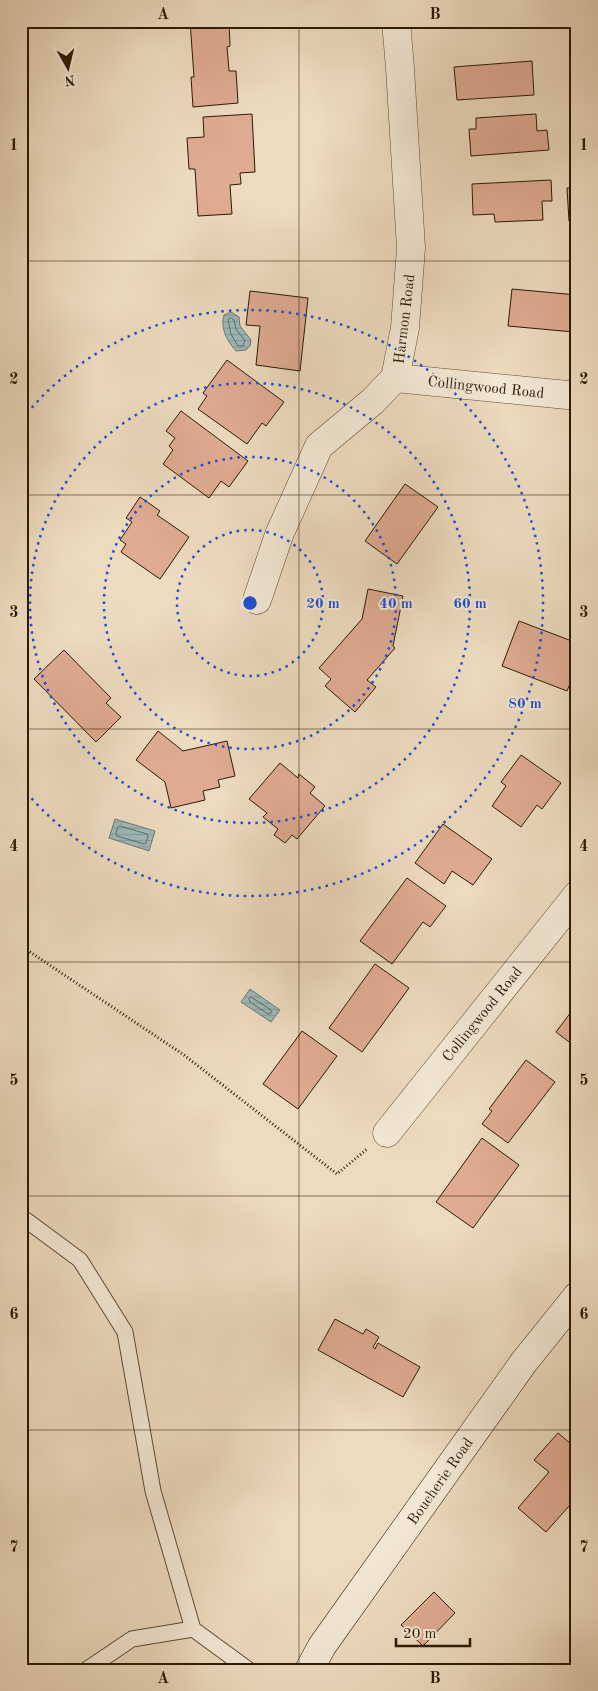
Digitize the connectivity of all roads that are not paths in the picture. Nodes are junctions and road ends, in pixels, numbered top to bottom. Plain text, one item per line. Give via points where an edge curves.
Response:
1 (396, 21) edge
2 (396, 378) junction
3 (577, 396) edge
4 (257, 600) dead end
5 (577, 895) edge
6 (388, 1133) road end
7 (21, 1218) edge
8 (577, 1296) edge
9 (193, 1629) junction
10 (86, 1670) edge
11 (249, 1670) edge
12 (309, 1670) edge

1 - 2 street, Harmon Road via 412,248 406,328
2 - 3 street, Collingwood Road
2 - 4 street, Harmon Road via 319,446 279,535
5 - 6 street, Collingwood Road
7 - 9 lane via 80,1260 125,1332 153,1491
8 - 12 street, Boucherie Road via 514,1377 322,1646
9 - 10 lane via 132,1639
9 - 11 lane

